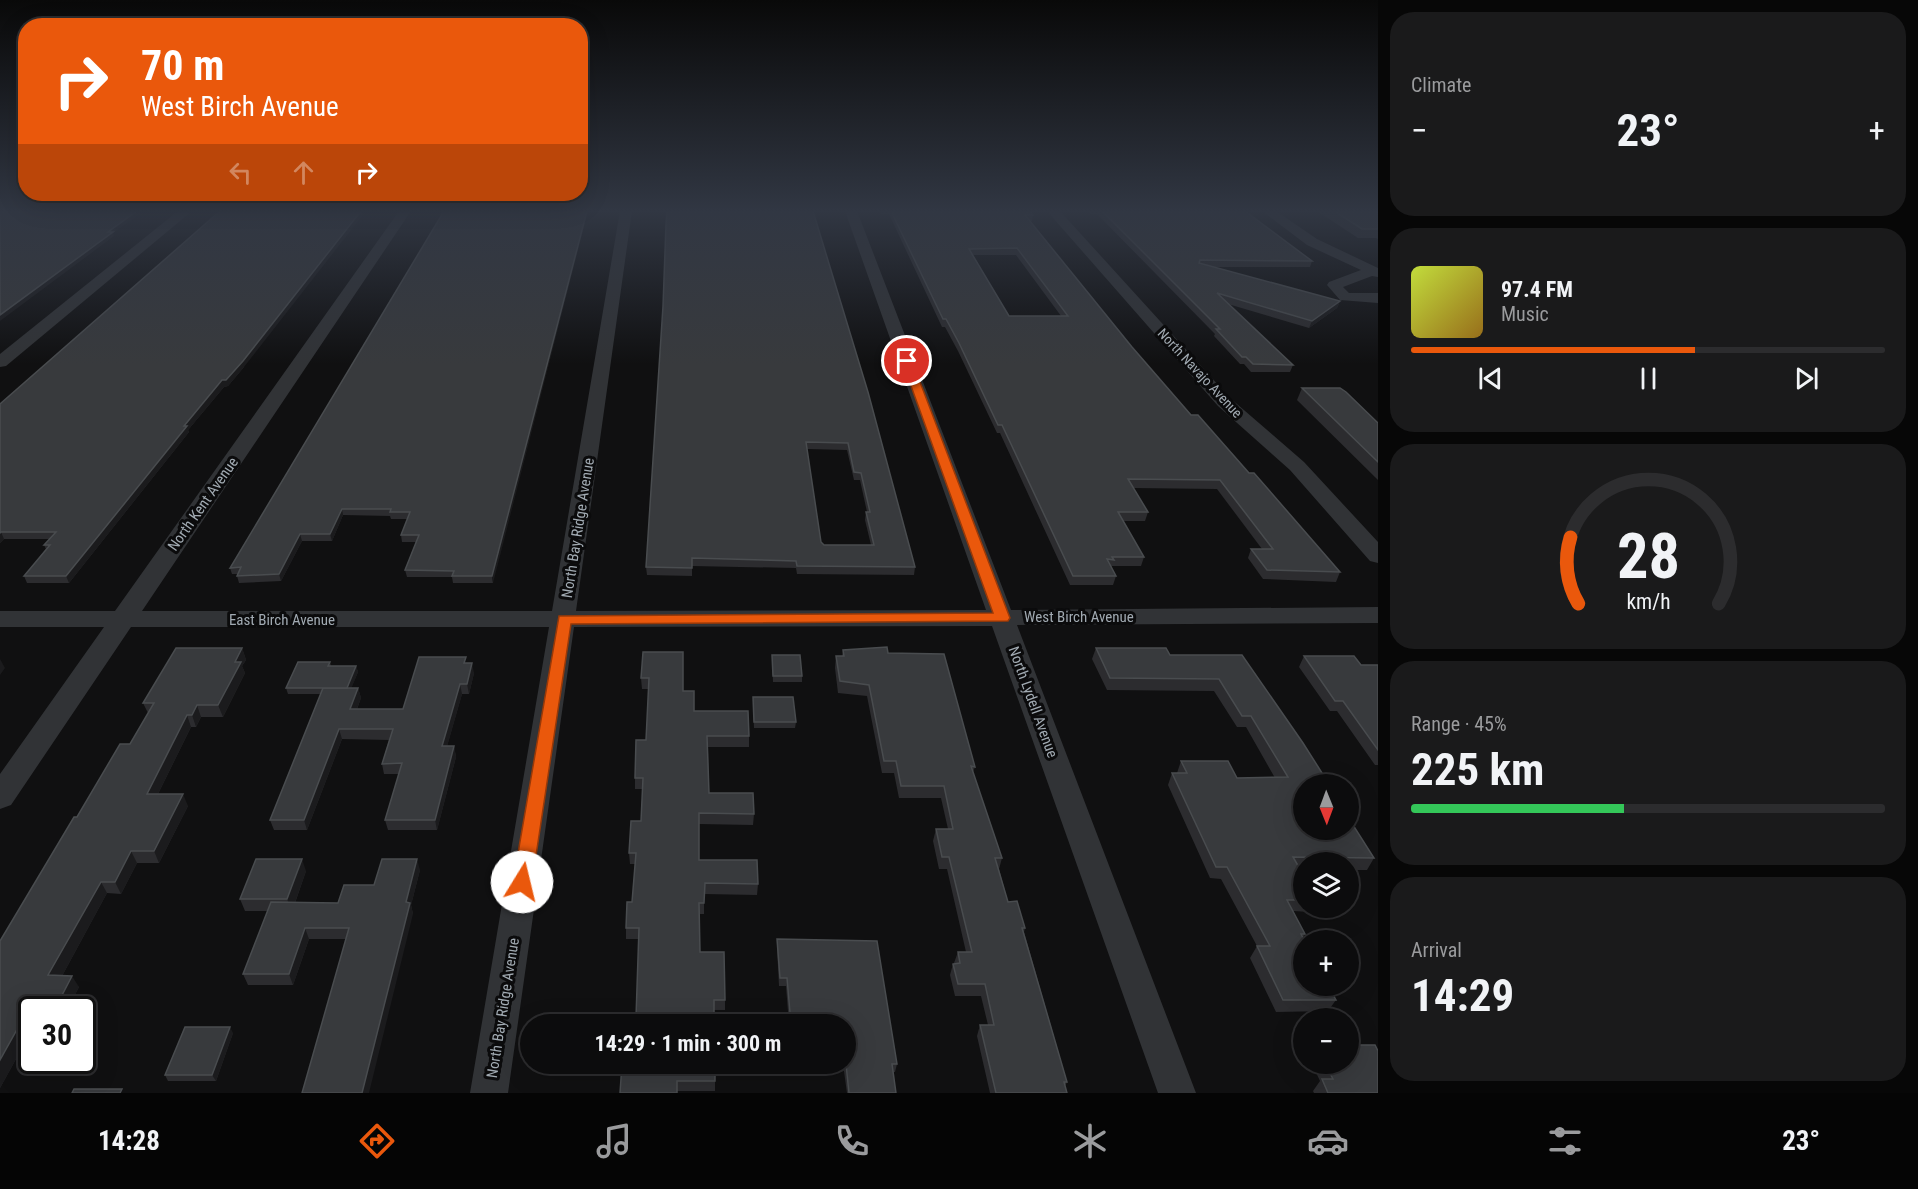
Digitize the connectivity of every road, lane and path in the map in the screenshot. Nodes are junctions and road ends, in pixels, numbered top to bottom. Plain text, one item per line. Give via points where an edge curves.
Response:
1 (123, 262) edge
2 (370, 262) edge
3 (618, 262) edge
4 (870, 262) edge
5 (1099, 262) edge
6 (1354, 262) edge
7 (1375, 272) edge
8 (1378, 298) edge
9 (0, 362) edge
10 (1378, 556) edge
11 (1378, 615) edge
12 (1003, 618) junction
13 (0, 619) edge
14 (564, 619) junction
15 (123, 620) junction
16 (0, 797) edge
17 (489, 1093) edge
18 (1177, 1093) edge

1 - 9 street
2 - 15 street, North Kent Avenue
3 - 14 street, North Bay Ridge Avenue
4 - 12 street, North Lydell Avenue
5 - 10 street, North Navajo Avenue via 1224,402 1297,466
6 - 7 street
7 - 8 street via 1334,285 1345,297
11 - 12 street, West Birch Avenue
12 - 14 street, West Birch Avenue
12 - 18 street, North Lydell Avenue
13 - 15 street, East Birch Avenue
14 - 15 street, East Birch Avenue
14 - 17 street, North Bay Ridge Avenue
15 - 16 street, North Kent Avenue

